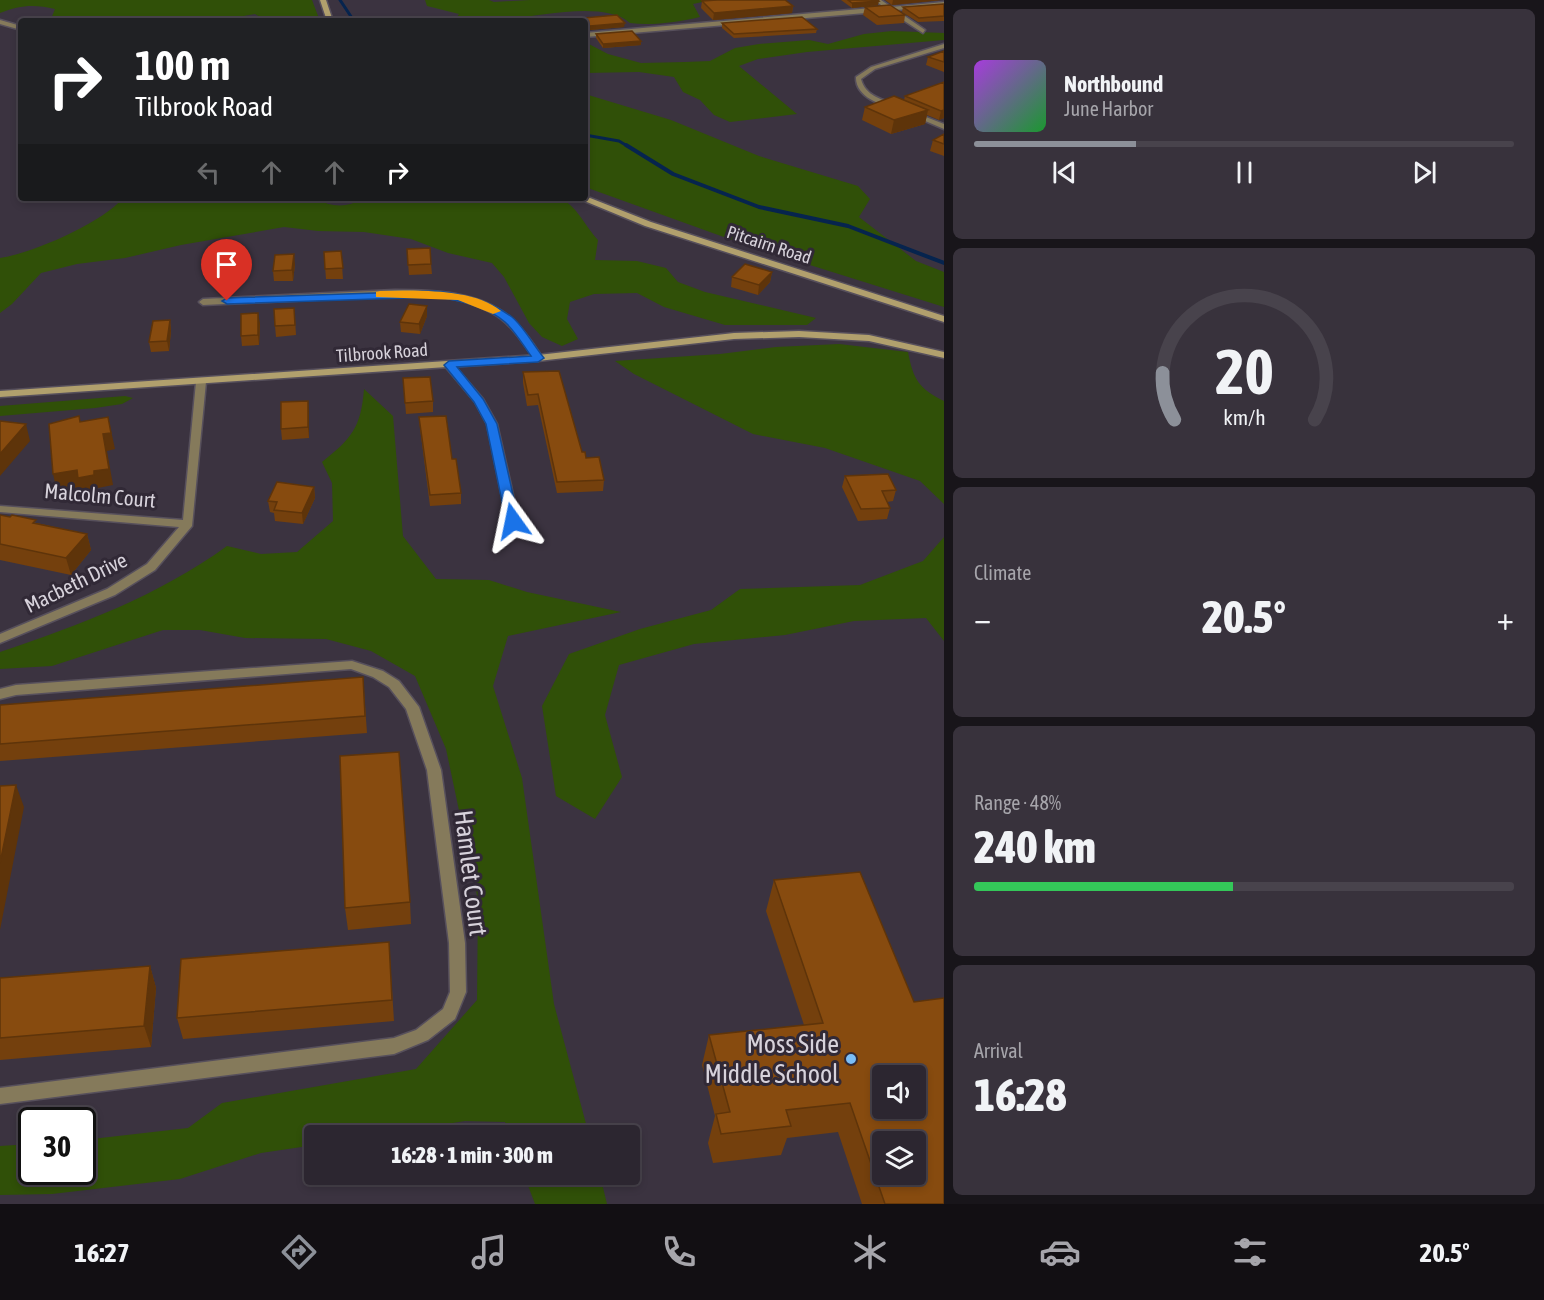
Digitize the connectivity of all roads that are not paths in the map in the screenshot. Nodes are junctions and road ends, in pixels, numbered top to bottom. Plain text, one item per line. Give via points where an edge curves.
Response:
1 (323, 0) edge
2 (877, 0) edge
3 (944, 4) edge
4 (889, 8) junction
5 (329, 18) edge
6 (0, 22) edge
7 (18, 27) edge
8 (923, 31) dead end
9 (588, 35) edge
10 (944, 46) edge
11 (944, 127) edge
12 (588, 199) edge
13 (203, 302) dead end
14 (944, 318) edge
15 (944, 355) edge
16 (538, 358) junction
17 (449, 365) junction
18 (201, 382) junction
19 (0, 394) edge
20 (3, 511) edge
21 (513, 521) dead end
22 (188, 524) junction
23 (0, 639) edge
24 (0, 694) edge
25 (0, 1096) edge

1 - 5 street
2 - 4 street
3 - 4 street
4 - 8 street
4 - 9 street
6 - 7 street
10 - 11 street via 873,68 858,78 861,90 870,96
12 - 14 street, Pitcairn Road via 648,224
13 - 16 street via 394,294 460,297 509,320
15 - 16 street, Tilbrook Road via 869,338 799,334 690,340
16 - 17 street, Tilbrook Road
17 - 18 street, Tilbrook Road
17 - 21 street via 479,401 492,424
18 - 19 street, Tilbrook Road
18 - 22 street
20 - 22 street, Malcolm Court
22 - 23 street, Macbeth Drive via 151,567 111,592
24 - 25 street, Hamlet Court via 352,665 394,684 412,707 434,770 458,943 458,992 449,1014 422,1035 394,1046

